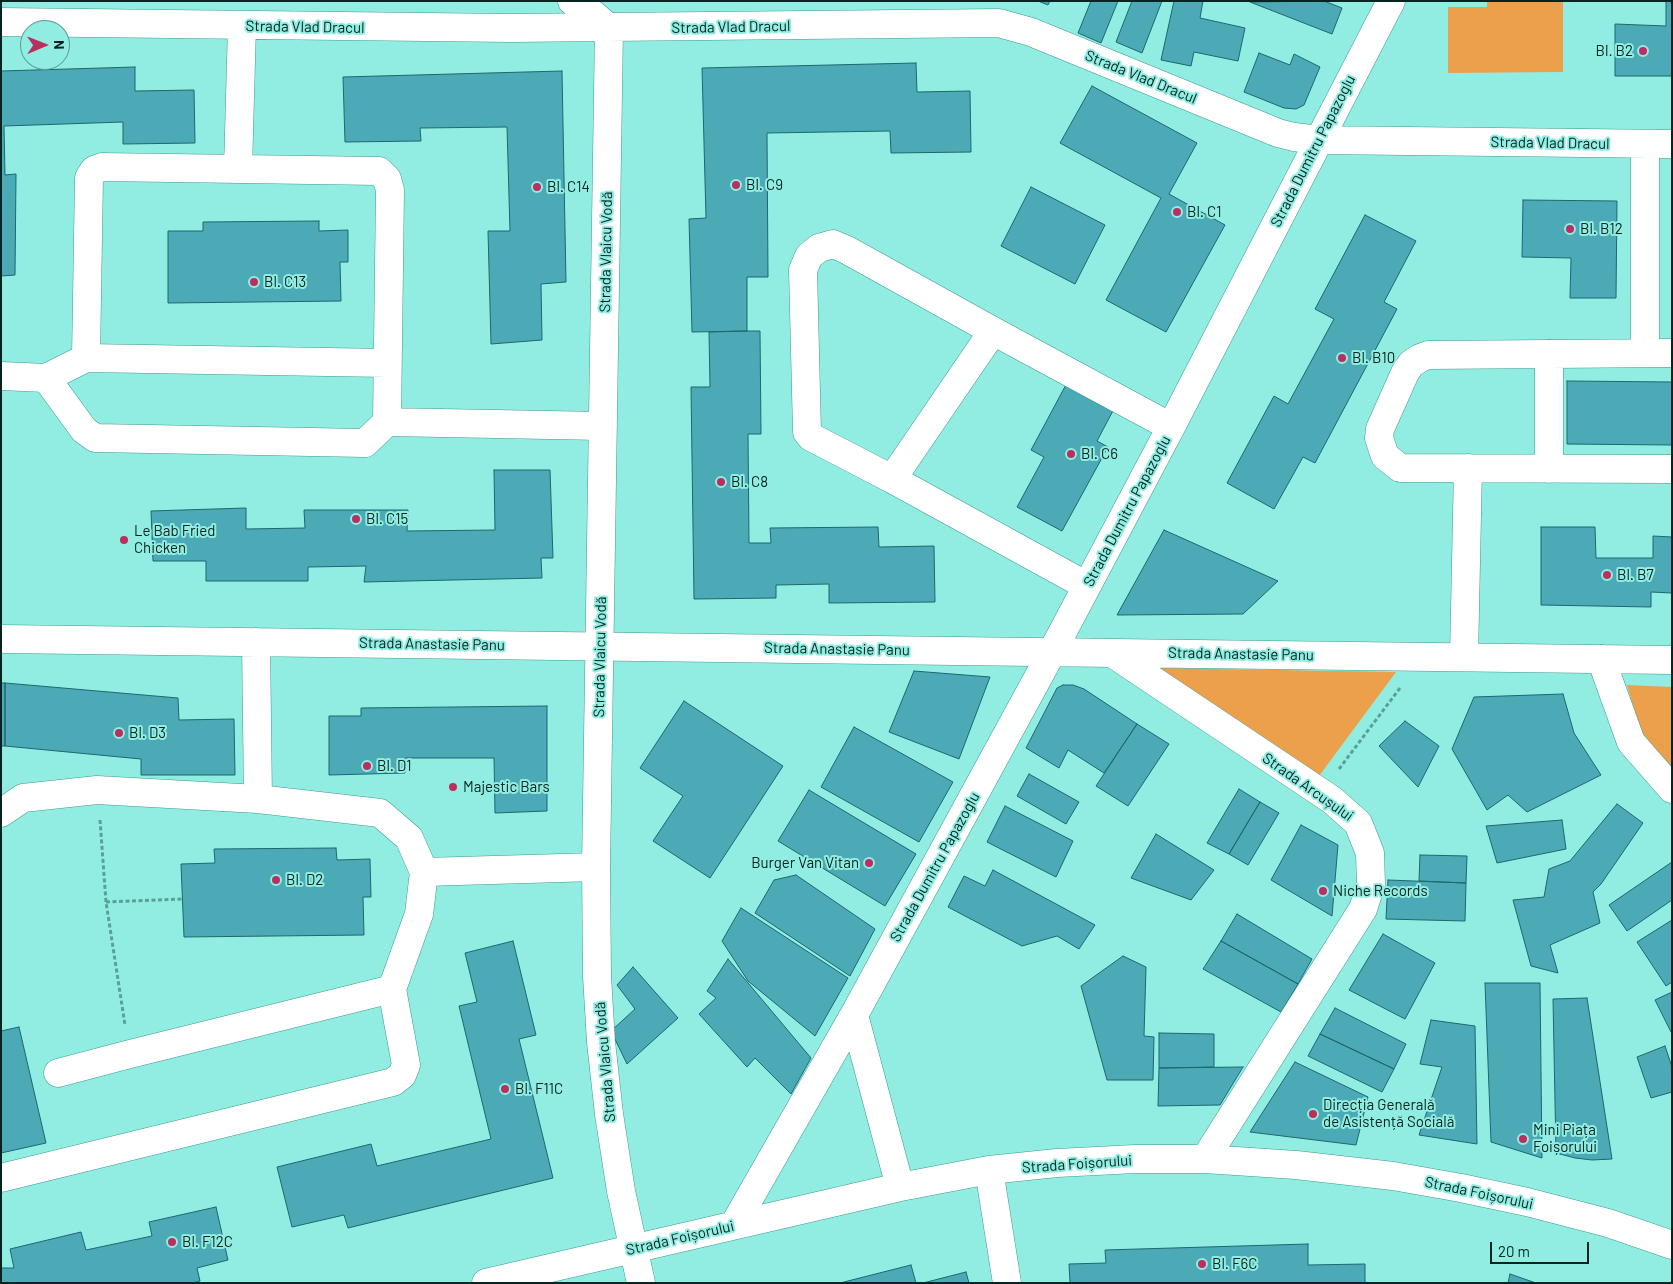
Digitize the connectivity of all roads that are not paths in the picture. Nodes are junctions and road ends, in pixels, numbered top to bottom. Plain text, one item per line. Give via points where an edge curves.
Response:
1 (572, 1) edge
2 (1391, 1) edge
3 (1, 22) edge
4 (242, 26) junction
5 (609, 28) junction
6 (1319, 140) junction
7 (1645, 144) junction
8 (1672, 144) edge
9 (238, 169) junction
10 (992, 331) junction
11 (1645, 353) junction
12 (1672, 353) edge
13 (1549, 354) junction
14 (86, 358) junction
15 (387, 363) junction
16 (1, 376) edge
17 (46, 378) junction
18 (387, 422) junction
19 (603, 426) junction
20 (1171, 427) junction
21 (1468, 468) junction
22 (1549, 469) junction
23 (1672, 469) edge
24 (892, 479) junction
25 (1087, 586) junction
26 (1, 639) edge
27 (256, 642) junction
28 (600, 646) junction
29 (1052, 652) junction
30 (1112, 653) junction
31 (1464, 657) junction
32 (1601, 659) junction
33 (1672, 660) edge
34 (1672, 788) edge
35 (258, 799) junction
36 (1, 813) edge
37 (596, 867) junction
38 (424, 872) junction
39 (392, 989) junction
40 (854, 1015) junction
41 (58, 1074) dead end
42 (1205, 1160) junction
43 (989, 1170) junction
44 (1, 1178) edge
45 (900, 1187) junction
46 (734, 1225) junction
47 (1672, 1245) edge
48 (634, 1249) junction
49 (486, 1283) edge
50 (641, 1283) edge
51 (1007, 1283) edge

1 - 5 street
2 - 6 street, Strada Dumitru Papazoglu
3 - 4 street, Strada Vlad Dracul
4 - 5 street, Strada Vlad Dracul
4 - 9 street
5 - 6 street, Strada Vlad Dracul via 999,24 1031,32 1278,133
5 - 19 street, Strada Vlaicu Vodă
6 - 7 street, Strada Vlad Dracul
6 - 20 street, Strada Dumitru Papazoglu
7 - 8 street, Strada Vlad Dracul
7 - 11 street
9 - 14 street via 94,170 89,178
9 - 15 street via 379,171 387,179 390,190
10 - 20 street
10 - 24 street
10 - 24 street via 833,244 819,248 809,256 803,270 807,432
11 - 12 street
11 - 13 street
13 - 21 street via 1428,355 1411,364 1380,429 1379,438 1385,456 1400,468
13 - 22 street
14 - 15 street
14 - 17 street
15 - 18 street
16 - 17 street
17 - 18 street via 84,430 95,438 365,443
18 - 19 street
19 - 28 street, Strada Vlaicu Vodă
20 - 25 street, Strada Dumitru Papazoglu
21 - 22 street
21 - 31 street
22 - 23 street
24 - 25 street
25 - 29 street, Strada Dumitru Papazoglu
26 - 27 street, Strada Anastasie Panu
27 - 28 street, Strada Anastasie Panu
27 - 35 street
28 - 29 street, Strada Anastasie Panu
28 - 37 street, Strada Vlaicu Vodă
29 - 30 street, Strada Anastasie Panu
29 - 40 street, Strada Dumitru Papazoglu
30 - 31 street, Strada Anastasie Panu
30 - 42 street, Strada Arcușului via 1321,794 1358,823 1370,853 1371,884 1363,909
31 - 32 street, Strada Anastasie Panu
32 - 33 street, Strada Anastasie Panu
32 - 34 street via 1631,742
35 - 36 street via 97,790 23,798
35 - 38 street via 380,813 409,838
37 - 38 street
37 - 48 street, Strada Vlaicu Vodă via 597,976 608,1114
38 - 39 street via 419,914
39 - 41 street
39 - 44 street via 406,1065 393,1082
40 - 45 street
40 - 46 street, Strada Dumitru Papazoglu
42 - 43 street, Strada Foișorului via 1087,1162
42 - 47 street, Strada Foișorului via 1296,1164 1461,1188 1608,1223
43 - 45 street, Strada Foișorului
43 - 51 street
45 - 46 street, Strada Foișorului
46 - 48 street, Strada Foișorului
48 - 49 street, Strada Foișorului
48 - 50 street, Strada Vlaicu Vodă

